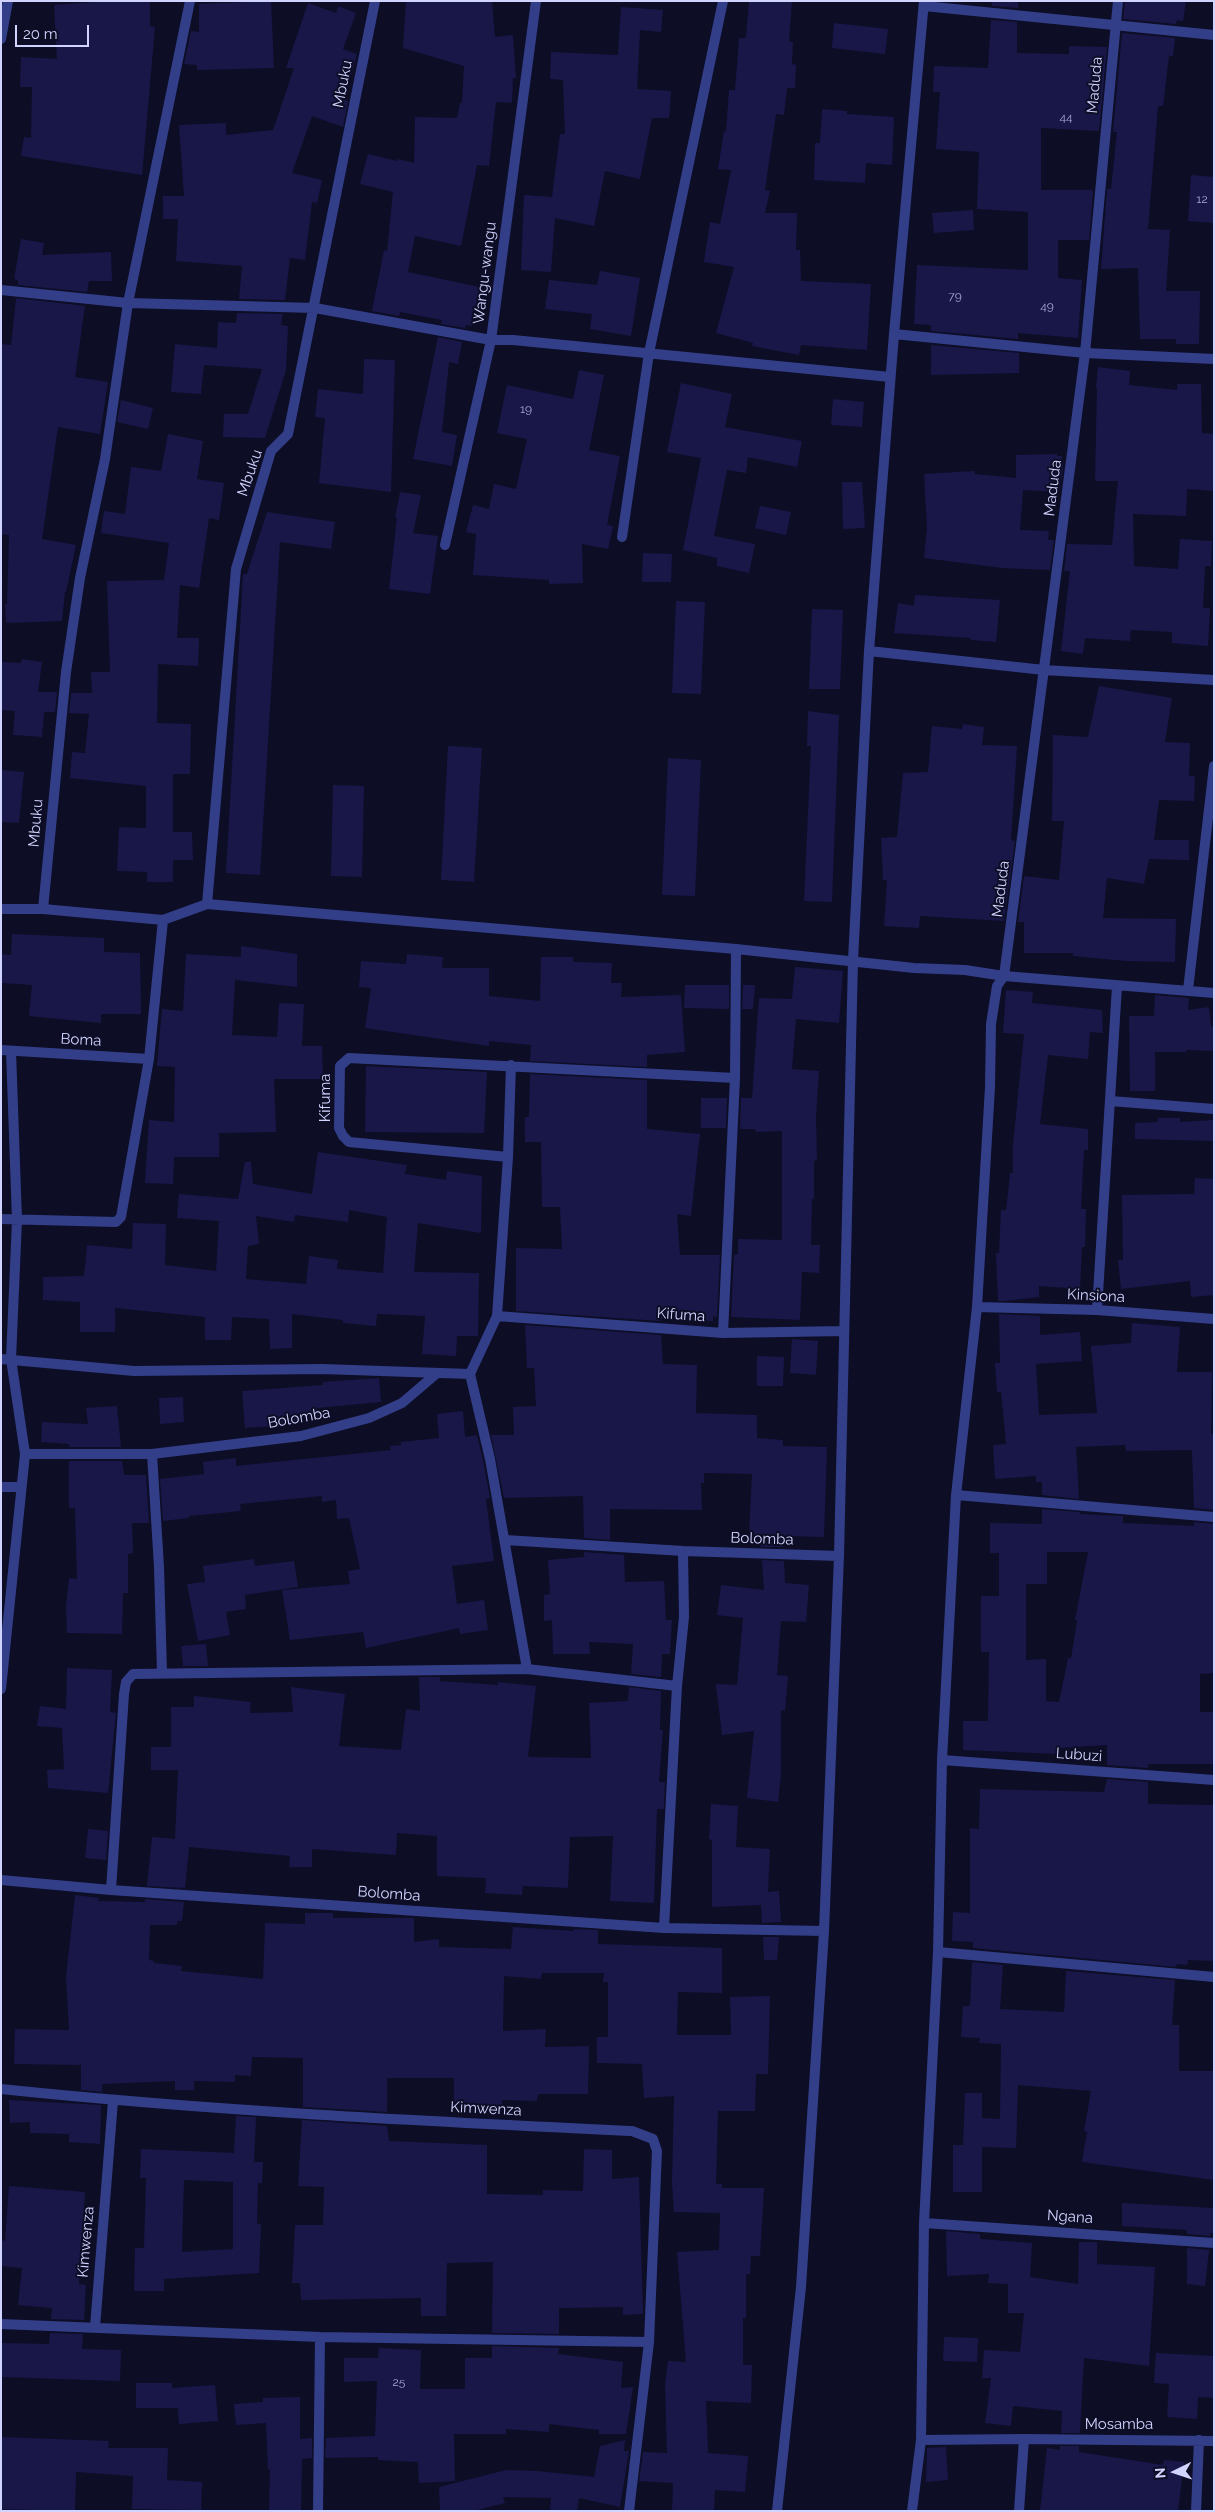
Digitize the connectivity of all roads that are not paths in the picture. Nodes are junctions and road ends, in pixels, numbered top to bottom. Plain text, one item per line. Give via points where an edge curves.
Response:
1 (8, 1) edge
2 (190, 1) edge
3 (375, 1) edge
4 (536, 1) edge
5 (723, 1) edge
6 (1118, 1) edge
7 (924, 4) edge
8 (1116, 26) junction
9 (1214, 35) edge
10 (1, 39) edge
11 (1, 290) edge
12 (128, 303) junction
13 (315, 308) junction
14 (894, 334) junction
15 (491, 340) junction
16 (649, 353) junction
17 (1085, 353) junction
18 (1214, 359) edge
19 (890, 377) junction
20 (622, 536) dead end
21 (445, 545) dead end
22 (869, 651) junction
23 (1044, 670) junction
24 (1214, 680) edge
25 (1214, 766) edge
26 (207, 904) junction
27 (1, 909) edge
28 (43, 909) junction
29 (163, 920) junction
30 (736, 949) junction
31 (854, 960) junction
32 (1004, 976) junction
33 (1117, 986) junction
34 (1188, 990) junction
35 (1214, 993) edge
36 (6, 1051) edge
37 (149, 1059) junction
38 (511, 1065) junction
39 (736, 1078) junction
40 (1110, 1101) junction
41 (1214, 1109) edge
42 (508, 1157) junction
43 (1, 1219) edge
44 (18, 1220) junction
45 (977, 1306) junction
46 (1097, 1310) junction
47 (497, 1316) junction
48 (1214, 1319) edge
49 (844, 1331) junction
50 (723, 1333) junction
51 (6, 1359) edge
52 (436, 1374) junction
53 (470, 1374) junction
54 (25, 1454) junction
55 (152, 1454) junction
56 (21, 1486) junction
57 (1, 1487) edge
58 (956, 1495) junction
59 (1214, 1517) edge
60 (505, 1540) junction
61 (683, 1551) junction
62 (839, 1556) junction
63 (527, 1668) junction
64 (162, 1673) junction
65 (677, 1686) junction
66 (1, 1689) edge
67 (942, 1760) junction
68 (1214, 1780) edge
69 (1, 1880) edge
70 (111, 1890) junction
71 (664, 1928) junction
72 (824, 1931) junction
73 (938, 1952) junction
74 (1214, 1977) edge
75 (1, 2089) edge
76 (113, 2101) junction
77 (924, 2223) junction
78 (1214, 2243) edge
79 (1, 2324) edge
80 (94, 2327) junction
81 (320, 2337) junction
82 (649, 2342) junction
83 (1024, 2439) junction
84 (921, 2440) junction
85 (1199, 2440) junction
86 (1214, 2441) edge
87 (318, 2511) edge
88 (629, 2511) edge
89 (778, 2511) edge
90 (912, 2511) edge
91 (1019, 2511) edge
92 (1196, 2511) edge

1 - 10 street
2 - 12 street, Mbuku
3 - 13 street, Mbuku
4 - 15 street, Wangu-wangu
5 - 16 street
6 - 8 street, Maduda
7 - 8 street
7 - 14 street
8 - 9 street
8 - 17 street, Maduda
11 - 12 street
12 - 13 street
12 - 28 street, Mbuku via 105,459 80,578 66,672
13 - 15 street
13 - 26 street, Mbuku via 288,434 271,451 236,569
14 - 17 street
14 - 19 street
15 - 16 street
15 - 21 street, Wangu-wangu
16 - 19 street
16 - 20 street
17 - 18 street
17 - 23 street, Maduda
19 - 22 street
22 - 23 street
22 - 31 street
23 - 24 street
23 - 32 street, Maduda
25 - 34 street
26 - 29 street
26 - 30 street
27 - 28 street
28 - 29 street
29 - 37 street
30 - 31 street
30 - 39 street, Kifuma
31 - 32 street
31 - 49 street
32 - 33 street
32 - 45 street, Maduda via 997,986 991,1024
33 - 34 street
33 - 40 street
34 - 35 street
36 - 37 street, Boma
36 - 44 street, Boma
37 - 44 street via 118,1221
38 - 39 street, Kifuma
38 - 42 street
38 - 42 street, Kifuma via 349,1058 343,1062 340,1071 339,1128 349,1142
39 - 50 street, Kifuma
40 - 41 street
40 - 46 street
42 - 47 street
43 - 44 street
44 - 51 street, Boma
45 - 46 street, Kinsiona
45 - 58 street, Maduda
46 - 48 street, Kinsiona
47 - 50 street, Kifuma
47 - 53 street
49 - 50 street, Kifuma
49 - 62 street
51 - 52 street via 134,1371 322,1370
51 - 54 street, Boma
52 - 53 street
52 - 55 street, Bolomba via 402,1404 369,1418 301,1436
53 - 60 street
54 - 55 street, Bolomba
54 - 56 street, Boma
55 - 64 street via 160,1567
56 - 57 street
56 - 66 street, Boma
58 - 59 street
58 - 67 street, Maduda
60 - 61 street, Bolomba
60 - 63 street
61 - 62 street, Bolomba
61 - 65 street via 684,1618
62 - 72 street
63 - 64 street
63 - 65 street
64 - 70 street via 133,1674 126,1682
65 - 71 street
67 - 68 street, Lubuzi
67 - 73 street, Maduda
69 - 70 street, Bolomba
70 - 71 street, Bolomba
71 - 72 street, Bolomba
72 - 89 street via 801,2287
73 - 74 street
73 - 77 street, Maduda
75 - 76 street, Kimwenza
76 - 80 street, Kimwenza
76 - 82 street, Kimwenza via 334,2117 632,2131 653,2139 657,2151
77 - 78 street, Ngana
77 - 84 street, Maduda
79 - 80 street
80 - 81 street
81 - 82 street
81 - 87 street
82 - 88 street, Kimwenza
83 - 84 street, Mosamba
83 - 85 street, Mosamba
83 - 91 street
84 - 90 street, Maduda
85 - 86 street, Mosamba
85 - 92 street

